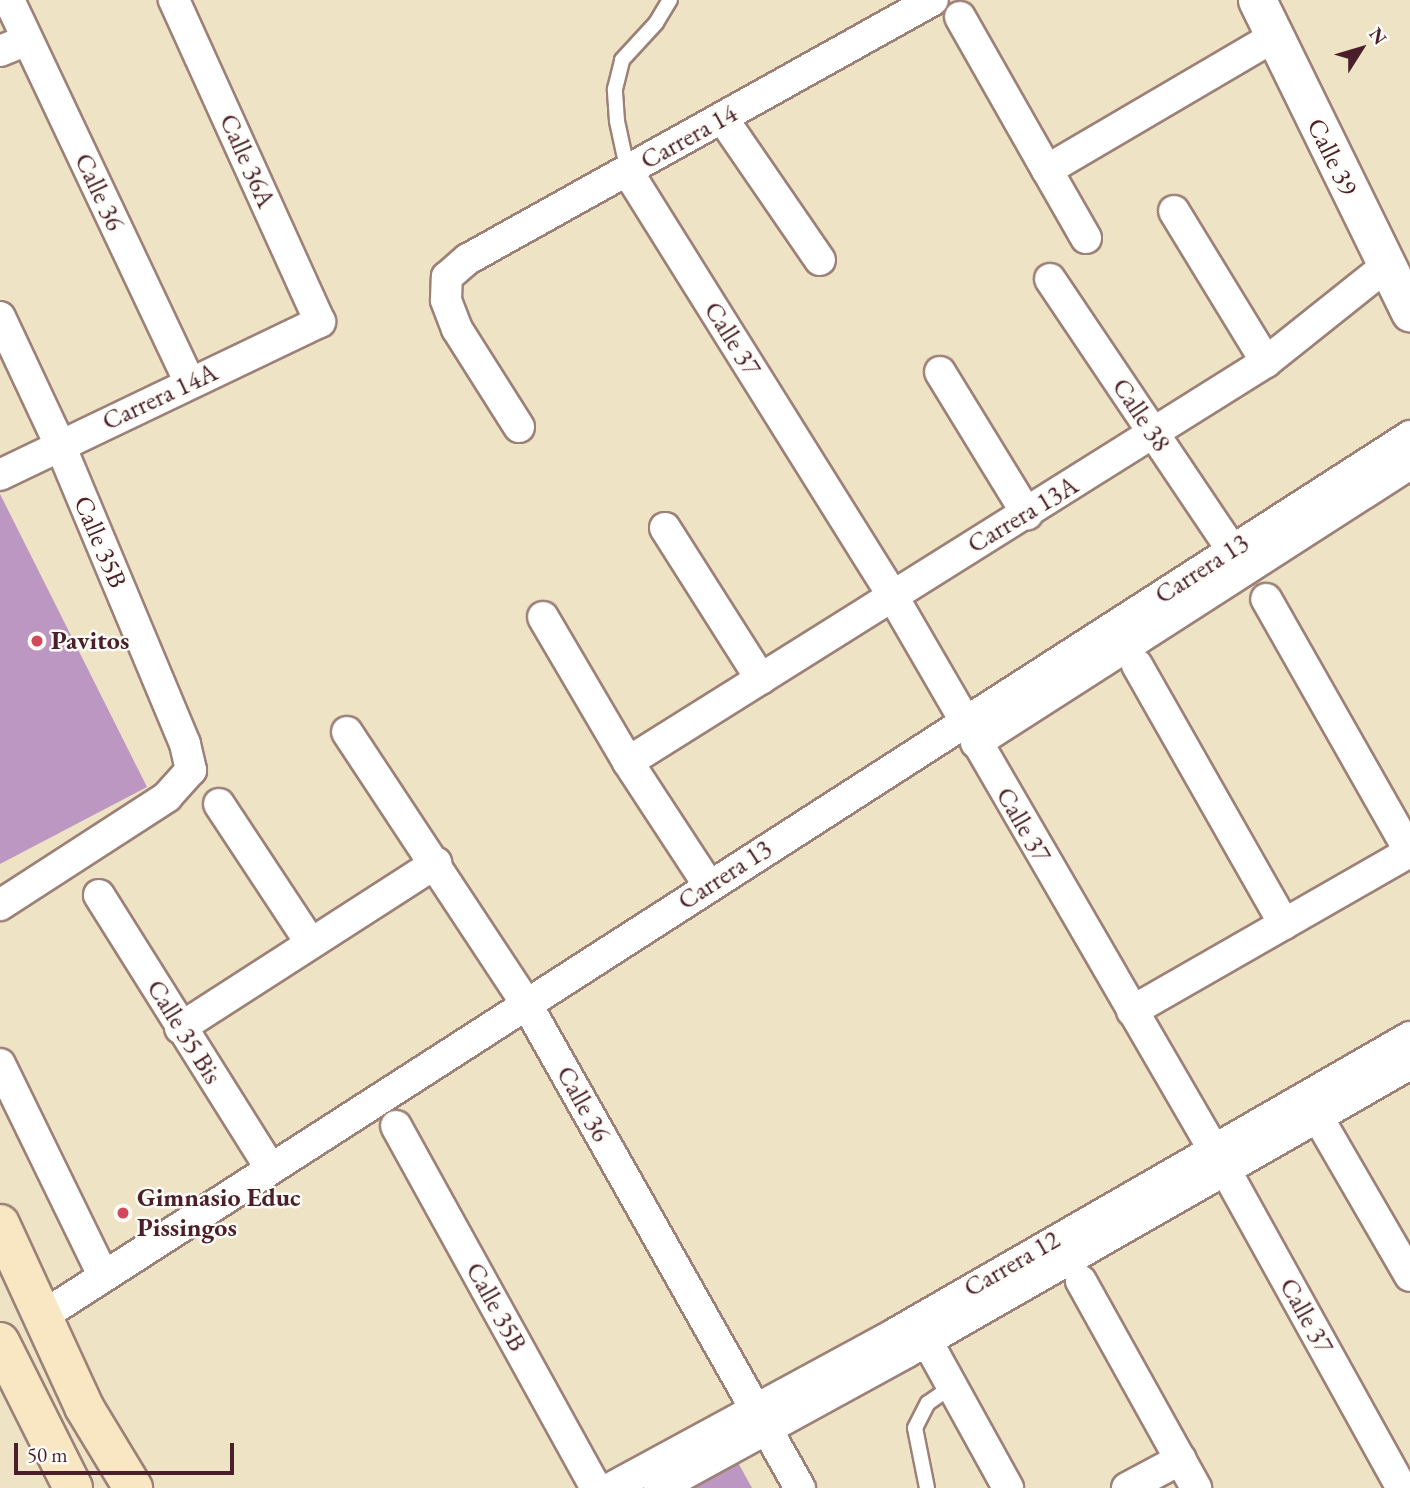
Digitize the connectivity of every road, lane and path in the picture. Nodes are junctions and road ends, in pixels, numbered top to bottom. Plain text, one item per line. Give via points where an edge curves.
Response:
1 (9, 0) edge
2 (174, 0) edge
3 (670, 0) edge
4 (933, 0) edge
5 (1257, 0) edge
6 (960, 16) dead end
7 (1274, 37) junction
8 (27, 40) junction
9 (0, 51) edge
10 (723, 119) junction
11 (1047, 170) junction
12 (628, 172) junction
13 (1174, 211) dead end
14 (1086, 238) dead end
15 (820, 260) dead end
16 (1391, 263) junction
17 (1050, 279) dead end
18 (1410, 313) edge
19 (0, 317) edge
20 (320, 322) joint
21 (1266, 362) junction
22 (940, 372) dead end
23 (190, 383) junction
24 (519, 427) dead end
25 (1154, 434) junction
26 (1410, 436) edge
27 (60, 445) junction
28 (1410, 464) edge
29 (0, 475) edge
30 (1027, 514) junction
31 (665, 528) dead end
32 (1232, 550) junction
33 (892, 595) junction
34 (1266, 599) dead end
35 (543, 617) dead end
36 (1137, 665) dead end
37 (761, 679) junction
38 (346, 732) dead end
39 (969, 733) junction
40 (628, 762) junction
41 (219, 804) dead end
42 (436, 863) junction
43 (709, 886) junction
44 (99, 895) dead end
45 (0, 905) edge
46 (1284, 924) junction
47 (310, 942) junction
48 (526, 1003) junction
49 (1132, 1011) junction
50 (180, 1028) junction
51 (1410, 1037) edge
52 (0, 1064) edge
53 (1410, 1064) edge
54 (1316, 1114) junction
55 (396, 1126) dead end
56 (1220, 1161) junction
57 (271, 1168) junction
58 (0, 1224) edge
59 (103, 1275) junction
60 (1410, 1276) edge
61 (1081, 1281) dead end
62 (41, 1317) junction
63 (0, 1342) edge
64 (910, 1342) junction
65 (952, 1385) junction
66 (761, 1419) junction
67 (1181, 1459) junction
68 (73, 1488) edge
69 (132, 1488) edge
70 (596, 1488) edge
71 (611, 1488) edge
72 (659, 1488) edge
73 (800, 1488) edge
74 (927, 1488) edge
75 (1008, 1488) edge
76 (1127, 1488) edge
77 (1196, 1488) edge
78 (1402, 1488) edge

1 - 8 street, Calle 36
2 - 20 street, Calle 36A
3 - 12 lane via 622,60 617,121
4 - 10 street, Carrera 14
5 - 7 street, Calle 39
6 - 11 street
7 - 11 street
7 - 16 street, Calle 39
8 - 9 street
8 - 23 street, Calle 36
10 - 12 street, Carrera 14
10 - 15 street
11 - 14 street
12 - 24 street, Carrera 14 via 468,259 447,277 446,300 457,329
12 - 33 street, Calle 37
13 - 21 street
16 - 18 street, Calle 39
16 - 21 street, Carrera 13A
17 - 25 street, Calle 38
19 - 27 street, Calle 35B
20 - 23 street, Carrera 14A
21 - 25 street, Carrera 13A
22 - 30 street
23 - 27 street, Carrera 14A
25 - 30 street, Carrera 13A
25 - 32 street, Calle 38
26 - 32 street, Carrera 13
27 - 29 street, Carrera 14A
27 - 45 street, Calle 35B via 185,744 191,770 167,797
28 - 39 street, Carrera 13
30 - 33 street, Carrera 13A
31 - 37 street
32 - 39 street, Carrera 13
33 - 37 street, Carrera 13A
33 - 39 street, Calle 37
34 - 46 street via 1410,852
35 - 40 street
36 - 46 street
37 - 40 street, Carrera 13A
38 - 42 street, Calle 36
39 - 43 street, Carrera 13
39 - 49 street, Calle 37
40 - 43 street
41 - 47 street
42 - 47 street
42 - 48 street, Calle 36
43 - 48 street, Carrera 13
44 - 50 street, Calle 35 Bis
46 - 49 street
47 - 50 street
48 - 57 street, Carrera 13
48 - 66 street, Calle 36
49 - 56 street, Calle 37
50 - 57 street, Calle 35 Bis
51 - 56 street, Carrera 12 via 1304,1094
52 - 59 street
53 - 54 street, Carrera 12
54 - 56 street, Carrera 12
54 - 60 street
55 - 70 street, Calle 35B
56 - 64 street, Carrera 12
56 - 78 street, Calle 37
57 - 59 street, Carrera 13
58 - 62 main road
59 - 62 street, Carrera 13
61 - 67 street
62 - 69 main road via 84,1407
63 - 68 main road
64 - 65 street
64 - 66 street, Carrera 12
65 - 74 lane via 928,1403 915,1428
65 - 75 street
66 - 71 street, Carrera 12
66 - 72 street, Carrera 12
66 - 73 street, Calle 36
67 - 76 street
67 - 77 street

